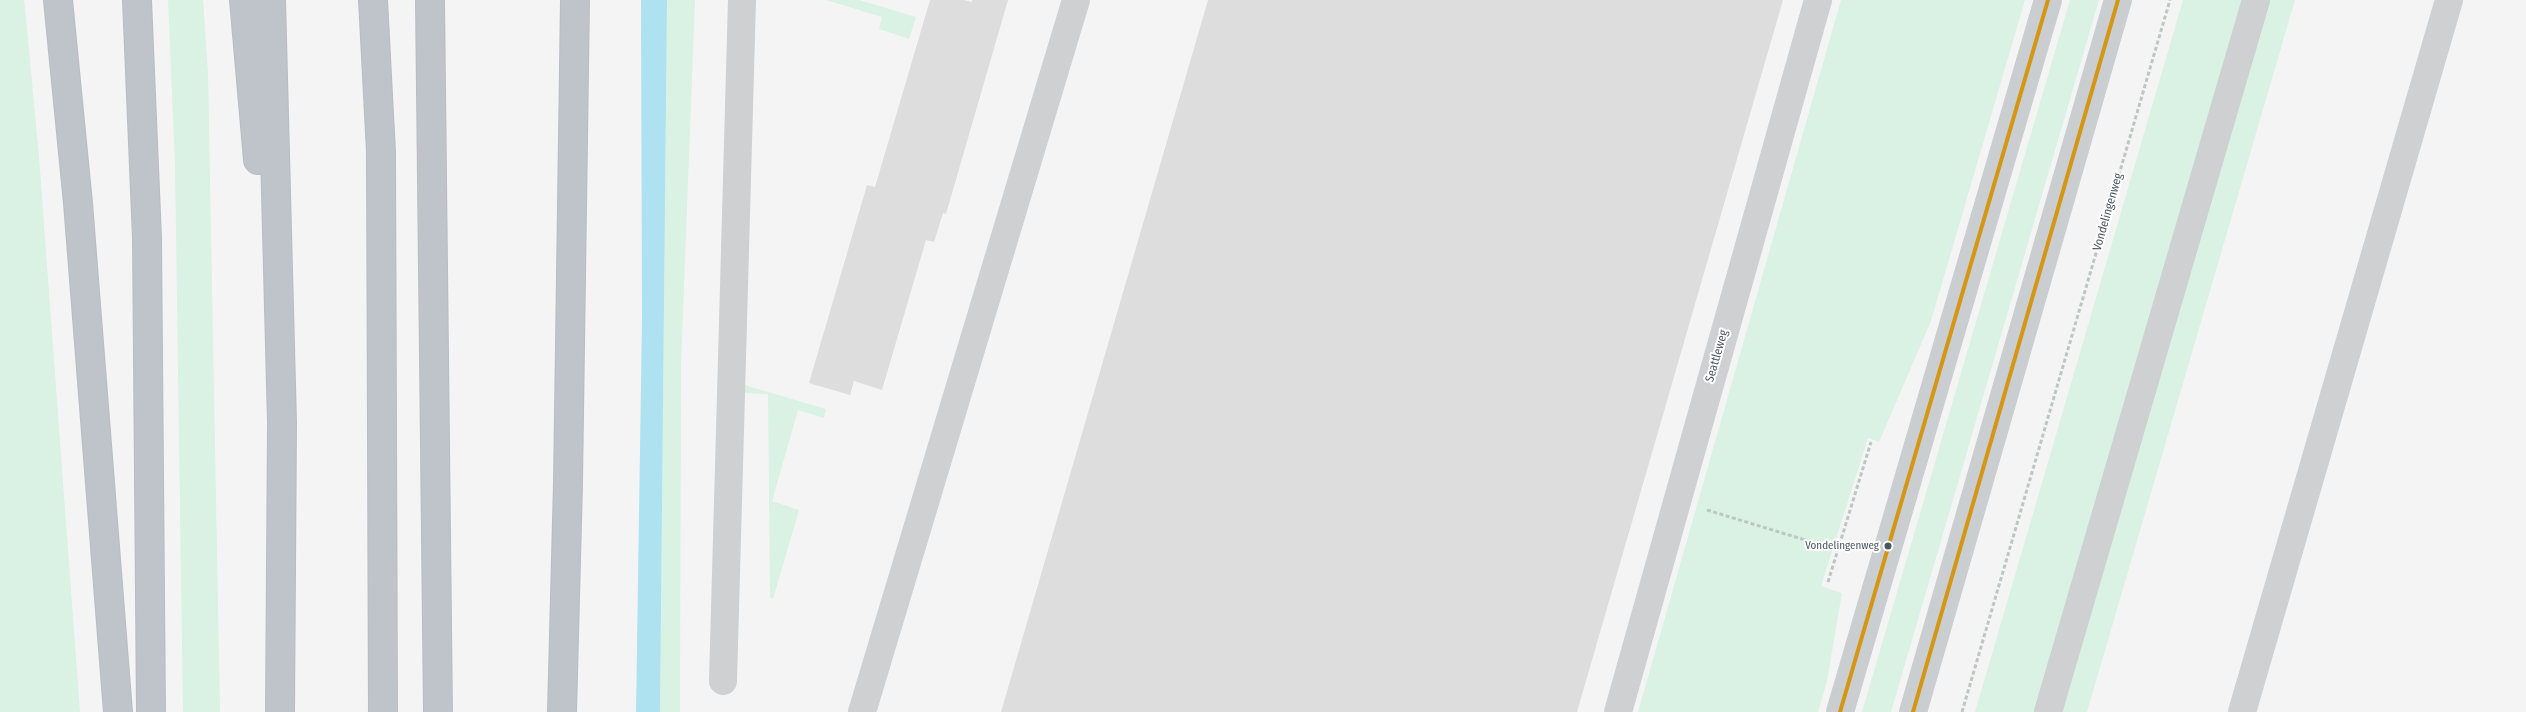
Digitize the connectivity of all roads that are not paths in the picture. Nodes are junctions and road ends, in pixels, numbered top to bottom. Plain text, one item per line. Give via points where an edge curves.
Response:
1 (58, 0) edge
2 (137, 0) edge
3 (244, 0) edge
4 (271, 0) edge
5 (372, 0) edge
6 (430, 0) edge
7 (575, 0) edge
8 (742, 0) edge
9 (1076, 0) edge
10 (1818, 0) edge
11 (2048, 0) edge
12 (2118, 0) edge
13 (2256, 0) edge
14 (2449, 0) edge
15 (282, 423) junction
16 (723, 681) dead end
17 (118, 712) edge
18 (151, 712) edge
19 (280, 712) edge
20 (384, 712) edge
21 (438, 712) edge
22 (562, 712) edge
23 (862, 712) edge
24 (1618, 712) edge
25 (1840, 712) edge
26 (1913, 712) edge
27 (2048, 712) edge
28 (2242, 712) edge

1 - 17 highway via 78,203
2 - 18 highway via 147,238
3 - 15 highway
4 - 15 highway
5 - 20 highway via 381,152
6 - 21 highway
7 - 22 highway
8 - 16 street
9 - 23 street
10 - 24 street, Seattleweg
11 - 25 main road
12 - 26 main road
13 - 27 street
14 - 28 street
15 - 19 highway

